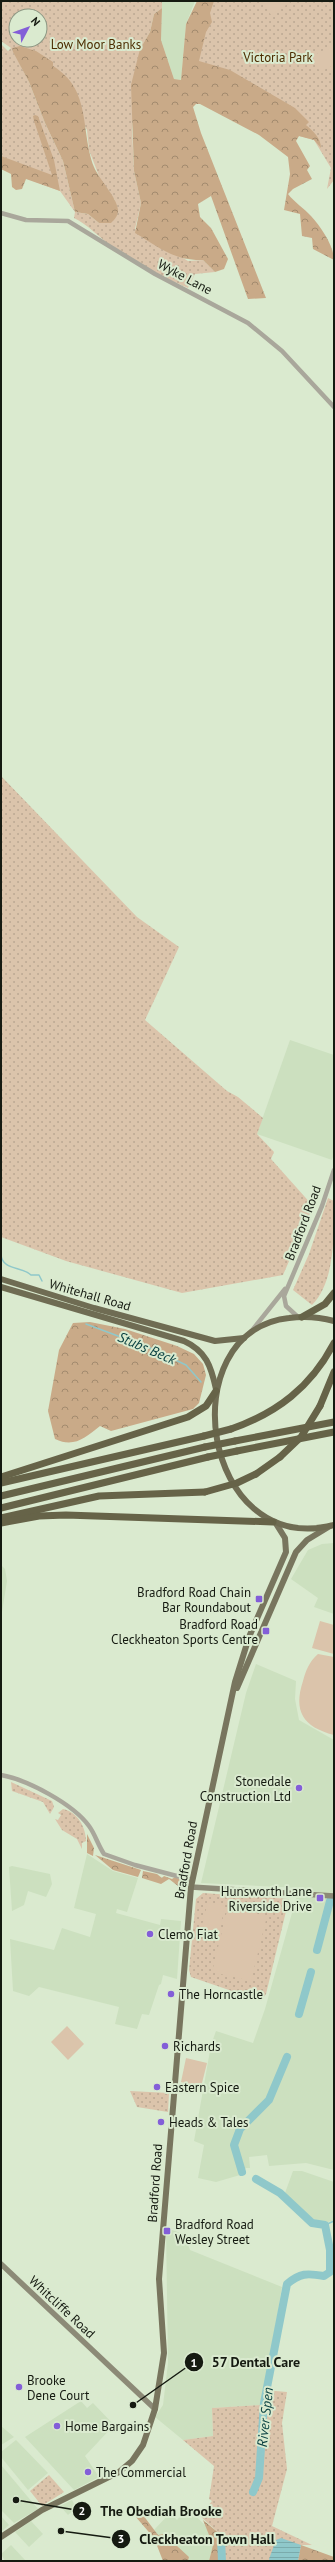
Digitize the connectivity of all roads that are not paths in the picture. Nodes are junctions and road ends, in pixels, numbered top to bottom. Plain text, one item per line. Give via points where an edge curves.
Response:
1 (1, 214) edge
2 (334, 407) edge
3 (334, 1170) edge
4 (1, 1279) edge
5 (290, 1283) junction
6 (1, 1287) edge
7 (334, 1293) edge
8 (300, 1317) junction
9 (334, 1321) edge
10 (246, 1337) junction
11 (334, 1342) edge
12 (334, 1372) edge
13 (216, 1390) junction
14 (334, 1422) edge
15 (334, 1432) edge
16 (1, 1476) edge
17 (1, 1483) edge
18 (1, 1496) edge
19 (1, 1508) edge
20 (1, 1518) edge
21 (274, 1522) junction
22 (1, 1523) edge
23 (332, 1526) edge
24 (229, 1706) junction
25 (1, 1775) edge
26 (192, 1880) junction
27 (191, 1887) junction
28 (334, 1896) edge
29 (1, 2264) edge
30 (155, 2409) junction
31 (1, 2537) edge

1 - 2 street, Wyke Lane via 26,220 68,221 155,274 248,323 286,355
3 - 5 street, Bradford Road
4 - 10 highway, Whitehall Road via 215,1341
5 - 8 street, Bradford Road via 284,1302 288,1309
5 - 10 street, Bradford Road
6 - 13 highway via 184,1341 199,1349 205,1356 212,1370
7 - 8 highway via 325,1304
8 - 9 highway
8 - 10 highway via 271,1321
10 - 13 highway via 228,1359
11 - 17 highway, bridge via 315,1373 294,1396 266,1414 231,1429
12 - 20 highway, bridge via 320,1406 301,1437 280,1457 256,1474 237,1483 205,1492 99,1496
13 - 16 highway via 206,1406 188,1417
13 - 21 highway via 216,1423 227,1474 237,1494 248,1505
14 - 18 highway, bridge via 206,1447
15 - 19 highway, bridge via 208,1457
21 - 22 highway via 66,1515 39,1516
21 - 23 highway via 297,1528
21 - 24 main road, Bradford Road via 284,1538 286,1552 249,1637
23 - 24 main road, Bradford Road via 307,1540 292,1558
24 - 26 main road, Bradford Road
25 - 26 street via 48,1794 75,1810 90,1827 104,1854
26 - 27 main road, Bradford Road
27 - 28 main road
27 - 30 main road, Bradford Road via 160,2279 164,2353
29 - 30 main road, Whitcliffe Road
30 - 31 main road, Bradford Road via 143,2445 132,2461 119,2472 42,2510

